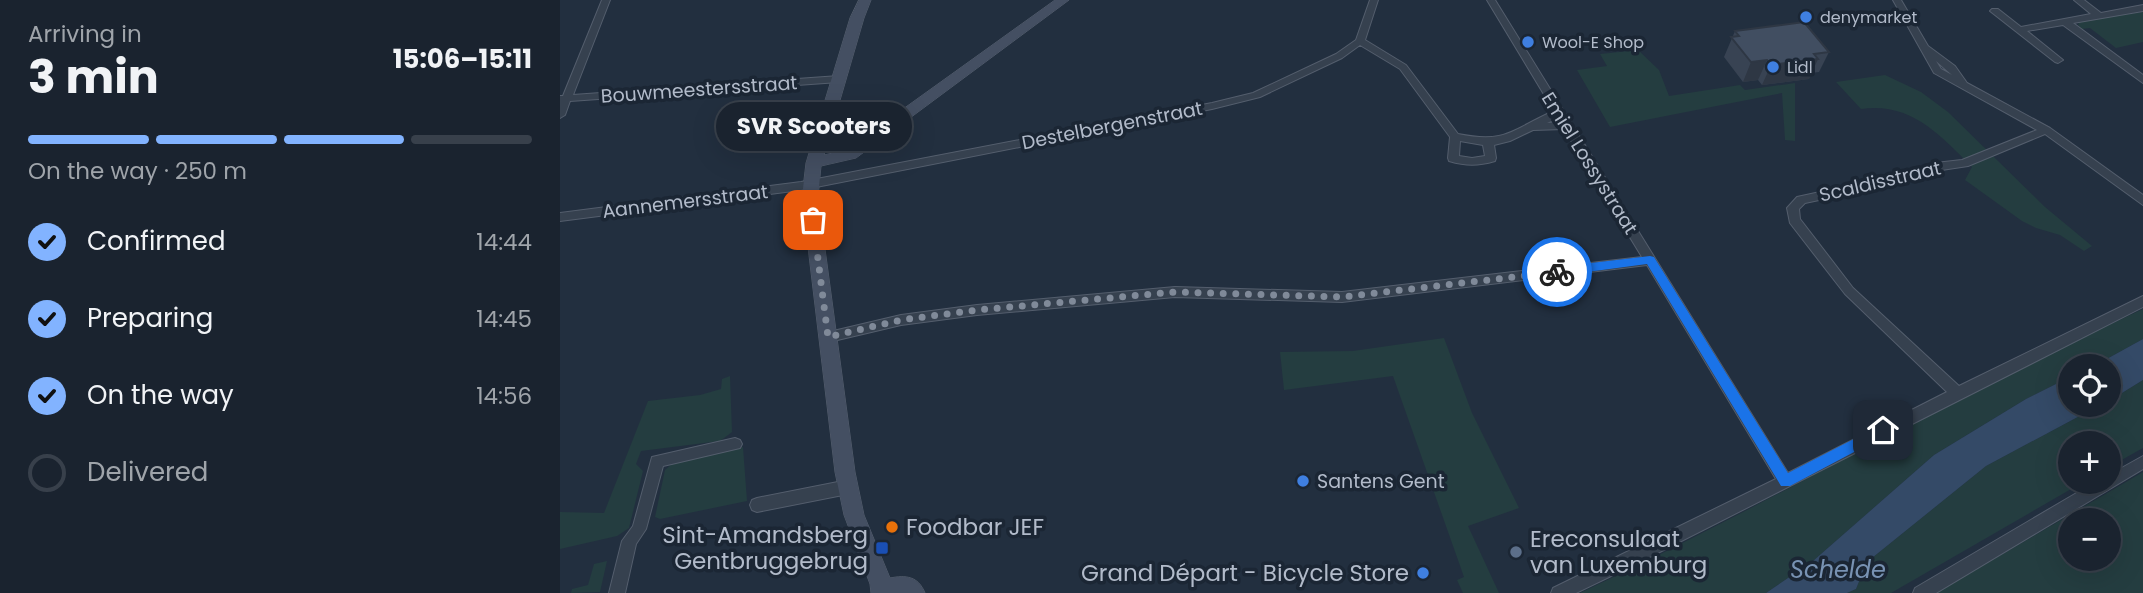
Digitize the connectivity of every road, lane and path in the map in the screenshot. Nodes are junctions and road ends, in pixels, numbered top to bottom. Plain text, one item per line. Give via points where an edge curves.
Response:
1 (606, 0) edge
2 (865, 0) edge
3 (1063, 0) edge
4 (1374, 0) edge
5 (1491, 0) edge
6 (1897, 0) edge
7 (2078, 0) edge
8 (2143, 8) edge
9 (1995, 11) dead end
10 (2099, 16) junction
11 (2064, 21) junction
12 (2020, 30) junction
13 (1356, 44) junction
14 (1923, 46) joint
15 (2058, 60) dead end
16 (839, 79) junction
17 (2143, 80) edge
18 (563, 98) edge
19 (1559, 113) junction
20 (560, 116) edge
21 (1568, 125) junction
22 (1531, 127) junction
23 (2046, 130) junction
24 (1455, 137) junction
25 (1488, 142) junction
26 (814, 163) junction
27 (810, 184) junction
28 (2143, 201) edge
29 (560, 217) edge
30 (1650, 260) junction
31 (2143, 301) edge
32 (828, 337) junction
33 (1956, 392) junction
34 (735, 444) dead end
35 (2143, 462) edge
36 (1786, 481) junction
37 (848, 487) junction
38 (757, 505) dead end
39 (882, 591) edge
40 (617, 593) edge
41 (914, 593) edge
42 (1559, 593) edge
43 (1921, 593) edge

1 - 18 street
2 - 16 street
3 - 26 street via 851,154
4 - 13 street
5 - 19 street, Emiel Lossystraat
6 - 14 street
7 - 10 street
8 - 10 street
9 - 12 street
10 - 11 street
11 - 12 street
11 - 17 street
12 - 15 street
13 - 24 street via 1403,67
13 - 27 street, Destelbergenstraat via 1245,98
14 - 23 street via 1937,71
16 - 18 street, Bouwmeestersstraat
16 - 26 street
18 - 20 street
19 - 21 street, Emiel Lossystraat
19 - 22 street
21 - 22 street
21 - 30 street, Emiel Lossystraat
22 - 25 street
23 - 28 street
23 - 33 street, Scaldisstraat via 1964,163 1801,200 1793,208 1794,219 1849,291
24 - 25 street
24 - 25 street via 1453,158 1463,162 1491,158
26 - 27 street
27 - 29 street, Aannemersstraat
27 - 32 street
30 - 32 street via 1342,297 1175,292 977,310 901,320
30 - 36 street, Emiel Lossystraat
31 - 33 street
32 - 37 street
33 - 36 street
34 - 40 street via 657,461 639,529 629,541
35 - 43 street
36 - 42 street
37 - 38 street
37 - 39 street
39 - 41 street via 905,586

